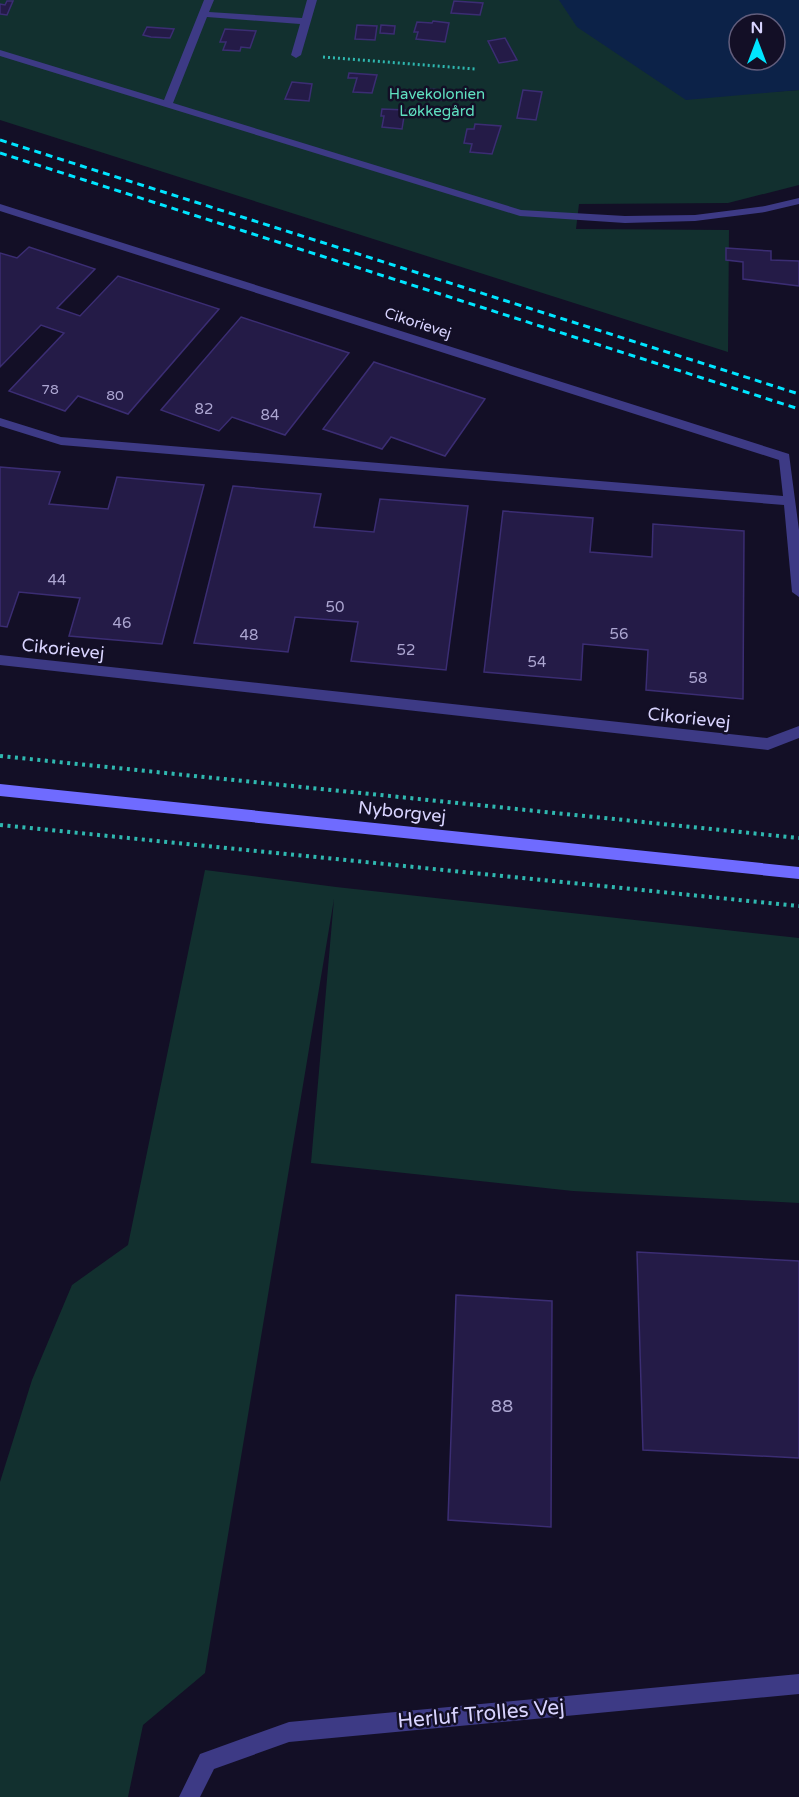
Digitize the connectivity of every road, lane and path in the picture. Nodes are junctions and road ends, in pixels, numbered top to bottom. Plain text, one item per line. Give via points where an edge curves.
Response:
1 (209, 0) edge
2 (312, 0) edge
3 (203, 14) junction
4 (305, 21) junction
5 (0, 53) edge
6 (296, 55) joint
7 (475, 69) dead end
8 (167, 104) junction
9 (799, 201) edge
10 (0, 207) edge
11 (0, 422) edge
12 (790, 501) junction
13 (799, 592) edge
14 (0, 660) edge
15 (799, 732) edge
16 (0, 756) edge
17 (0, 790) edge
18 (0, 825) edge
19 (799, 838) edge
20 (799, 873) edge
21 (799, 906) edge
22 (799, 1684) edge
23 (189, 1797) edge

1 - 3 street
2 - 4 street
3 - 4 street
3 - 8 street
4 - 6 street
5 - 8 street
6 - 7 path
8 - 9 street via 520,213 606,220 691,218 763,210
10 - 12 street, Cikorievej via 785,457
11 - 12 street via 61,441
12 - 13 street, Cikorievej
14 - 15 street, Cikorievej via 768,744
16 - 19 path
17 - 20 main road, Nyborgvej
18 - 21 path
22 - 23 street, Herluf Trolles Vej via 289,1732 207,1761

